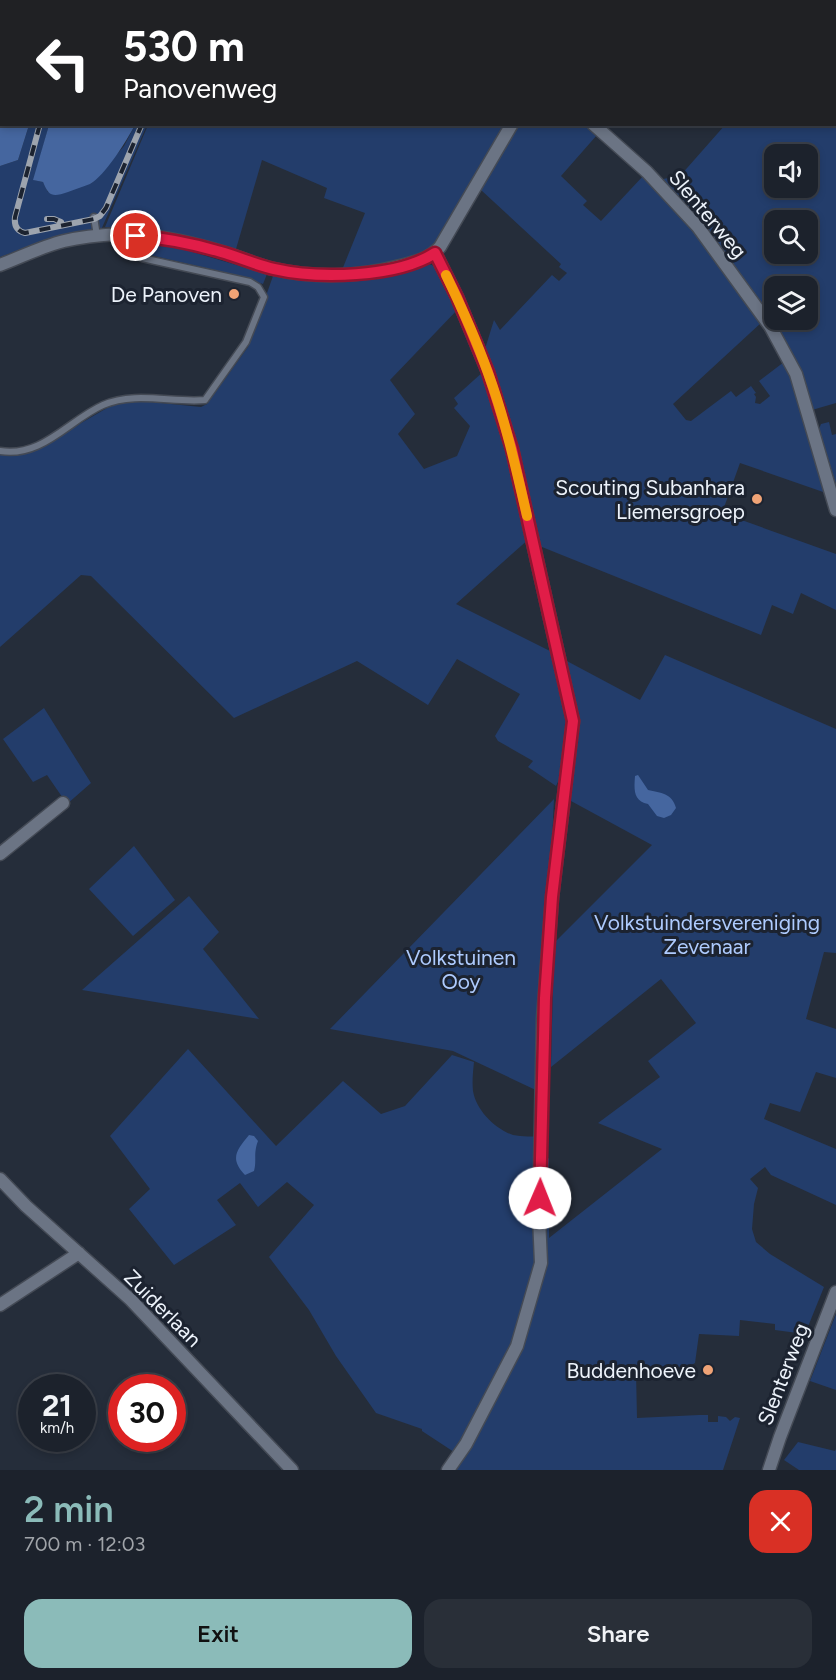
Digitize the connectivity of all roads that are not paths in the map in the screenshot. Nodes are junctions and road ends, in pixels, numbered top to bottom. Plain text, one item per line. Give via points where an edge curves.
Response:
1 (511, 126) edge
2 (595, 126) edge
3 (94, 217) dead end
4 (119, 234) junction
5 (98, 236) junction
6 (435, 253) junction
7 (0, 265) edge
8 (0, 450) edge
9 (836, 510) edge
10 (63, 803) dead end
11 (0, 854) edge
12 (0, 1179) edge
13 (79, 1253) junction
14 (836, 1292) edge
15 (0, 1305) edge
16 (292, 1470) edge
17 (448, 1470) edge
18 (769, 1470) edge

1 - 6 street
2 - 9 street, Slenterweg via 647,172 698,227 770,326 796,374
3 - 5 lane
4 - 5 street
4 - 6 street via 189,244 273,269 335,276 375,273 418,262
4 - 8 lane via 128,249 142,258 258,287 264,297 246,342 205,400 132,399 105,404 33,448
5 - 7 street via 64,241
6 - 17 street via 488,372 512,449 573,721 552,897 543,1018 541,1263 517,1346 466,1444
10 - 11 street
12 - 13 street, Zuiderlaan
13 - 15 street
13 - 16 street, Zuiderlaan via 131,1300
14 - 18 street, Slenterweg

